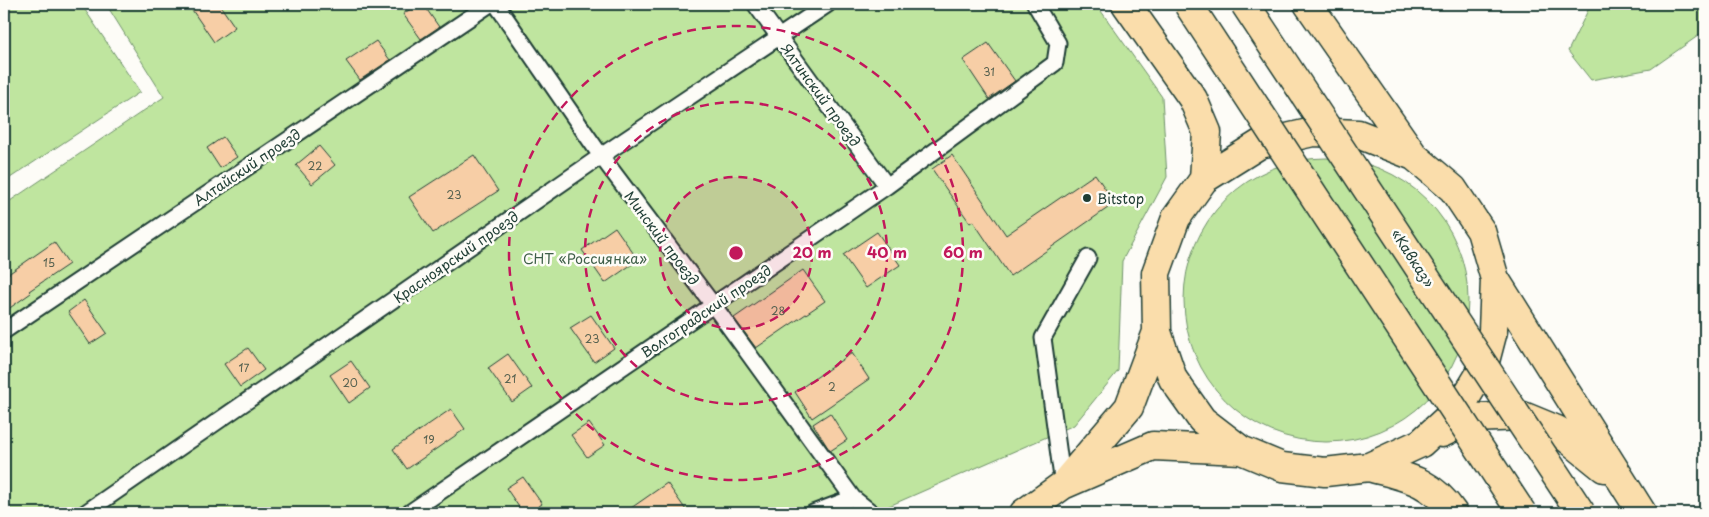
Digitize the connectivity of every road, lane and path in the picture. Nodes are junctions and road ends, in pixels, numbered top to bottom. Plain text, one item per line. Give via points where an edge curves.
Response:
1 (490, 4) edge
2 (496, 4) edge
3 (755, 4) edge
4 (828, 4) edge
5 (1035, 4) edge
6 (1126, 4) edge
7 (1188, 4) edge
8 (1245, 4) edge
9 (1308, 4) edge
10 (779, 37) junction
11 (601, 156) junction
12 (1414, 156) junction
13 (1204, 178) junction
14 (887, 186) junction
15 (1088, 258) dead end
16 (1495, 279) junction
17 (714, 306) junction
18 (4, 331) edge
19 (1157, 332) junction
20 (1421, 444) junction
21 (1241, 450) junction
22 (1369, 467) junction
23 (1621, 481) junction
24 (1063, 486) junction
25 (853, 498) junction
26 (85, 513) edge
27 (409, 513) edge
28 (813, 513) edge
29 (872, 513) edge
30 (1024, 513) edge
31 (1453, 513) edge
32 (1522, 513) edge
33 (1581, 513) edge
34 (1642, 513) edge

1 - 18 lane, Алтайский проезд
2 - 11 lane, Минский проезд
3 - 10 lane, Ялтинский проезд
4 - 10 lane, Красноярский проезд
5 - 14 lane, Волгоградский проезд via 1058,43 1055,63
6 - 13 main road via 1193,99 1207,132
7 - 32 main road, bridge
8 - 33 main road, «Кавказ», bridge
9 - 12 main road
10 - 11 lane, Красноярский проезд
10 - 14 lane, Ялтинский проезд
11 - 17 lane, Минский проезд
11 - 26 lane, Красноярский проезд
12 - 13 main road via 1358,134 1314,132 1260,144
12 - 16 main road via 1453,189 1481,231
13 - 19 main road via 1176,218 1156,273
14 - 17 lane, Волгоградский проезд
15 - 24 lane via 1043,338
16 - 20 main road via 1492,332 1483,369 1460,407
16 - 23 main road
17 - 25 lane, Минский проезд
17 - 27 lane, Волгоградский проезд
19 - 21 main road via 1173,379 1190,404 1202,420
19 - 24 main road via 1129,406
20 - 22 main road
20 - 23 main road via 1473,418 1523,416 1557,430
21 - 22 main road via 1282,467 1325,472
21 - 24 main road via 1153,446
22 - 31 main road via 1415,479 1443,498
23 - 34 main road
24 - 30 main road
25 - 28 lane
25 - 29 lane, Минский проезд

